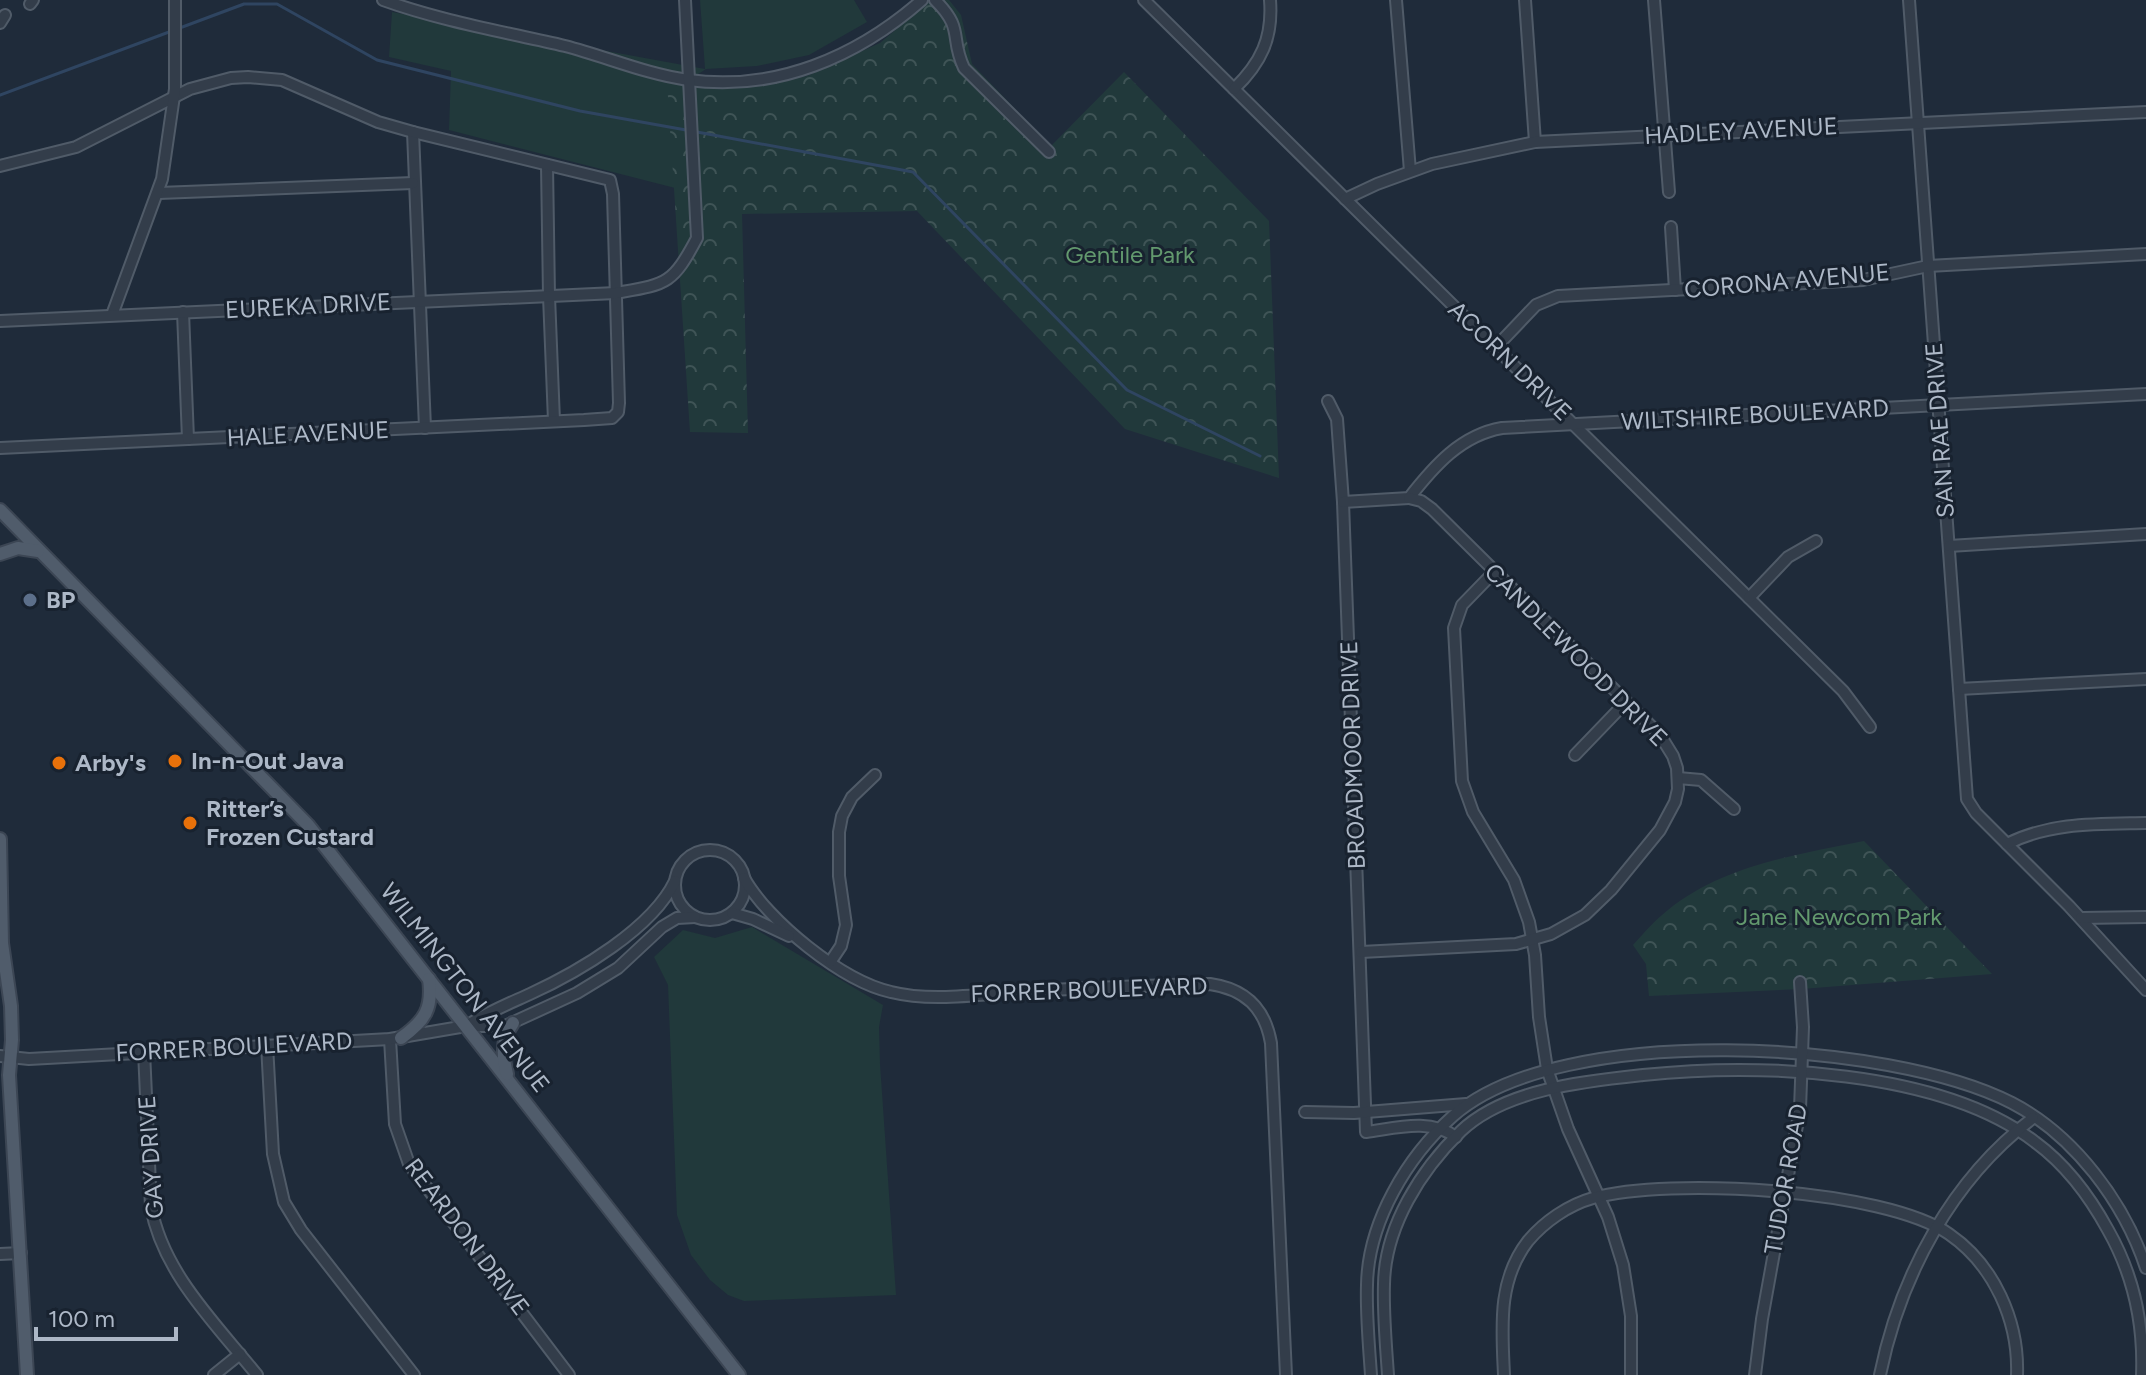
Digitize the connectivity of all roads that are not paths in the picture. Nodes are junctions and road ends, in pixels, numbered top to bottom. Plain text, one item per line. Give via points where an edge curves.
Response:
1 (175, 0) edge
2 (383, 0) edge
3 (685, 0) edge
4 (922, 0) edge
5 (935, 0) edge
6 (1144, 0) edge
7 (1270, 0) edge
8 (1396, 0) edge
9 (1525, 0) edge
10 (1653, 0) edge
11 (1909, 0) edge
12 (406, 4) edge
13 (688, 80) junction
14 (1234, 89) junction
15 (174, 97) junction
16 (2146, 112) edge
17 (1918, 123) junction
18 (413, 132) junction
19 (1665, 134) junction
20 (1535, 142) junction
21 (1049, 152) dead end
22 (547, 165) junction
23 (0, 166) edge
24 (1410, 171) junction
25 (413, 183) junction
26 (1669, 192) dead end
27 (159, 193) junction
28 (1345, 199) junction
29 (1671, 227) dead end
30 (2146, 254) edge
31 (1928, 266) junction
32 (1675, 290) junction
33 (616, 293) junction
34 (549, 296) junction
35 (419, 301) junction
36 (183, 312) junction
37 (112, 315) junction
38 (0, 321) edge
39 (1496, 347) junction
40 (2146, 394) edge
41 (1328, 401) dead end
42 (1938, 406) junction
43 (554, 421) junction
44 (1575, 425) junction
45 (425, 428) junction
46 (188, 439) junction
47 (0, 448) edge
48 (1409, 498) junction
49 (1343, 502) junction
50 (0, 510) edge
51 (2146, 534) edge
52 (1816, 541) dead end
53 (1949, 546) junction
54 (38, 551) junction
55 (0, 554) edge
56 (1494, 572) junction
57 (1749, 598) junction
58 (2146, 679) edge
59 (1959, 689) junction
60 (1626, 702) junction
61 (1870, 727) dead end
62 (1575, 755) dead end
63 (875, 775) dead end
64 (1678, 778) junction
65 (1734, 809) dead end
66 (2146, 823) edge
67 (0, 839) edge
68 (2007, 844) junction
69 (744, 878) junction
70 (675, 881) junction
71 (732, 913) junction
72 (695, 917) junction
73 (2146, 917) edge
74 (2081, 918) junction
75 (798, 940) junction
76 (1533, 940) junction
77 (1361, 952) junction
78 (831, 961) junction
79 (428, 976) junction
80 (1800, 982) dead end
81 (2144, 984) edge
82 (513, 1023) junction
83 (466, 1026) junction
84 (396, 1038) junction
85 (267, 1045) junction
86 (144, 1051) junction
87 (1803, 1054) junction
88 (5, 1057) edge
89 (1547, 1069) junction
90 (1801, 1073) junction
91 (507, 1077) junction
92 (1552, 1088) junction
93 (1468, 1104) junction
94 (1305, 1112) dead end
95 (1367, 1113) junction
96 (2033, 1118) junction
97 (1442, 1127) junction
98 (2018, 1130) junction
99 (1456, 1137) junction
100 (1786, 1193) junction
101 (1600, 1197) junction
102 (1937, 1226) junction
103 (21, 1253) junction
104 (0, 1254) edge
105 (2146, 1268) edge
106 (240, 1354) junction
107 (27, 1375) edge
108 (214, 1375) edge
109 (257, 1375) edge
110 (414, 1375) edge
111 (569, 1375) edge
112 (739, 1375) edge
113 (1286, 1375) edge
114 (1371, 1375) edge
115 (1388, 1375) edge
116 (1504, 1375) edge
117 (1631, 1375) edge
118 (1755, 1375) edge
119 (1880, 1375) edge
120 (2017, 1375) edge
121 (2142, 1375) edge

1 - 15 street
2 - 12 street
3 - 13 street, EUREKA DRIVE
4 - 13 street via 861,46 809,68 756,81
5 - 21 street via 957,29 964,68
6 - 14 street, ACORN DRIVE
7 - 14 street via 1271,25 1263,53
8 - 24 street
9 - 20 street
10 - 19 street
11 - 17 street, SAN RAE DRIVE
12 - 13 street
13 - 33 street, EUREKA DRIVE via 697,238 681,269 659,285
14 - 28 street, ACORN DRIVE
15 - 18 street via 222,80 265,78 299,86
15 - 23 street via 76,147
15 - 27 street
16 - 17 street, HADLEY AVENUE
17 - 19 street, HADLEY AVENUE
17 - 31 street, SAN RAE DRIVE
18 - 22 street
18 - 25 street
19 - 20 street, HADLEY AVENUE
19 - 26 street
20 - 24 street, HADLEY AVENUE
22 - 33 street via 610,180
22 - 34 street
24 - 28 street, HADLEY AVENUE
25 - 27 street
25 - 35 street
27 - 37 street
28 - 39 street, ACORN DRIVE
29 - 32 street
30 - 31 street, CORONA AVENUE
31 - 32 street, CORONA AVENUE via 1863,280
31 - 42 street, SAN RAE DRIVE
32 - 39 street, CORONA AVENUE via 1547,299
33 - 34 street, EUREKA DRIVE
33 - 43 street, HALE AVENUE via 616,415
34 - 35 street, EUREKA DRIVE
34 - 43 street
35 - 36 street, EUREKA DRIVE
35 - 45 street
36 - 37 street, EUREKA DRIVE
36 - 46 street
37 - 38 street, EUREKA DRIVE
39 - 44 street, ACORN DRIVE
40 - 42 street, WILTSHIRE BOULEVARD
41 - 49 street, BROADMOOR DRIVE via 1337,419
42 - 44 street, WILTSHIRE BOULEVARD
42 - 53 street, SAN RAE DRIVE
43 - 45 street, HALE AVENUE
44 - 48 street, WILTSHIRE BOULEVARD via 1502,428 1474,435
44 - 57 street, ACORN DRIVE
45 - 46 street, HALE AVENUE
46 - 47 street, HALE AVENUE
48 - 49 street
48 - 56 street, CANDLEWOOD DRIVE via 1429,506
49 - 77 street, BROADMOOR DRIVE
50 - 54 main road, WILMINGTON AVENUE
51 - 53 street
52 - 57 street via 1788,557
53 - 59 street, SAN RAE DRIVE
54 - 55 main road via 18,548
54 - 79 main road, WILMINGTON AVENUE via 287,802
56 - 60 street, CANDLEWOOD DRIVE
56 - 76 street via 1462,605 1454,628 1460,767 1466,797 1514,880
57 - 61 street, ACORN DRIVE via 1843,691
58 - 59 street
59 - 68 street, SAN RAE DRIVE via 1967,799
60 - 62 street
60 - 64 street, CANDLEWOOD DRIVE via 1668,747
63 - 78 street via 852,797 842,816 839,876 846,925
64 - 65 street via 1701,780
64 - 76 street via 1670,814 1611,890 1585,915
66 - 68 street via 2035,831
67 - 88 main road via 2,943 12,1018
68 - 74 street
69 - 70 street, FORRER BOULEVARD via 734,860 707,851 685,861
69 - 71 street via 745,890
69 - 75 street, FORRER BOULEVARD via 754,897
70 - 72 street via 678,900
70 - 83 street, FORRER BOULEVARD via 667,898 598,955
71 - 72 street, FORRER BOULEVARD via 709,920
71 - 75 street, FORRER BOULEVARD
72 - 82 street, FORRER BOULEVARD via 677,918 618,968
73 - 74 street
74 - 81 street
75 - 78 street, FORRER BOULEVARD
76 - 77 street
76 - 89 street
77 - 95 street, BROADMOOR DRIVE
78 - 113 street, FORRER BOULEVARD via 859,981 901,994 1210,984 1238,992 1255,1004 1271,1043
79 - 83 main road, WILMINGTON AVENUE
79 - 84 main road via 427,1014
80 - 87 street, TUDOR ROAD
82 - 83 street, FORRER BOULEVARD
82 - 91 main road via 505,1040
83 - 84 street, FORRER BOULEVARD
83 - 91 main road, WILMINGTON AVENUE
84 - 85 street, FORRER BOULEVARD
84 - 111 street, REARDON DRIVE via 395,1124 409,1164
85 - 86 street, FORRER BOULEVARD
85 - 110 street via 273,1154 284,1202
86 - 88 street, FORRER BOULEVARD
86 - 106 street, GAY DRIVE via 155,1230 175,1270
87 - 89 street via 1660,1054
87 - 90 street, TUDOR ROAD
87 - 96 street via 1931,1073 1999,1098
88 - 103 main road
89 - 92 street
89 - 93 street
90 - 92 street via 1661,1073
90 - 98 street via 1926,1092
90 - 100 street, TUDOR ROAD
91 - 112 main road, WILMINGTON AVENUE
92 - 99 street via 1478,1117
92 - 101 street
93 - 95 street
93 - 97 street
94 - 95 street
95 - 97 street via 1366,1132
96 - 98 street
96 - 105 street via 2095,1173 2120,1211
97 - 99 street
97 - 114 street via 1404,1174 1379,1227 1367,1283
98 - 102 street
98 - 121 street via 2080,1185 2112,1236 2135,1300
99 - 115 street via 1418,1183 1395,1232 1384,1284
100 - 101 street via 1670,1190
100 - 102 street via 1893,1208
100 - 118 street, TUDOR ROAD
101 - 116 street via 1552,1218 1519,1254 1504,1293
101 - 117 street via 1628,1291
102 - 119 street via 1893,1324
102 - 120 street via 1970,1251 1998,1290 2012,1328
103 - 104 street
103 - 107 main road
106 - 108 street
106 - 109 street, GAY DRIVE

